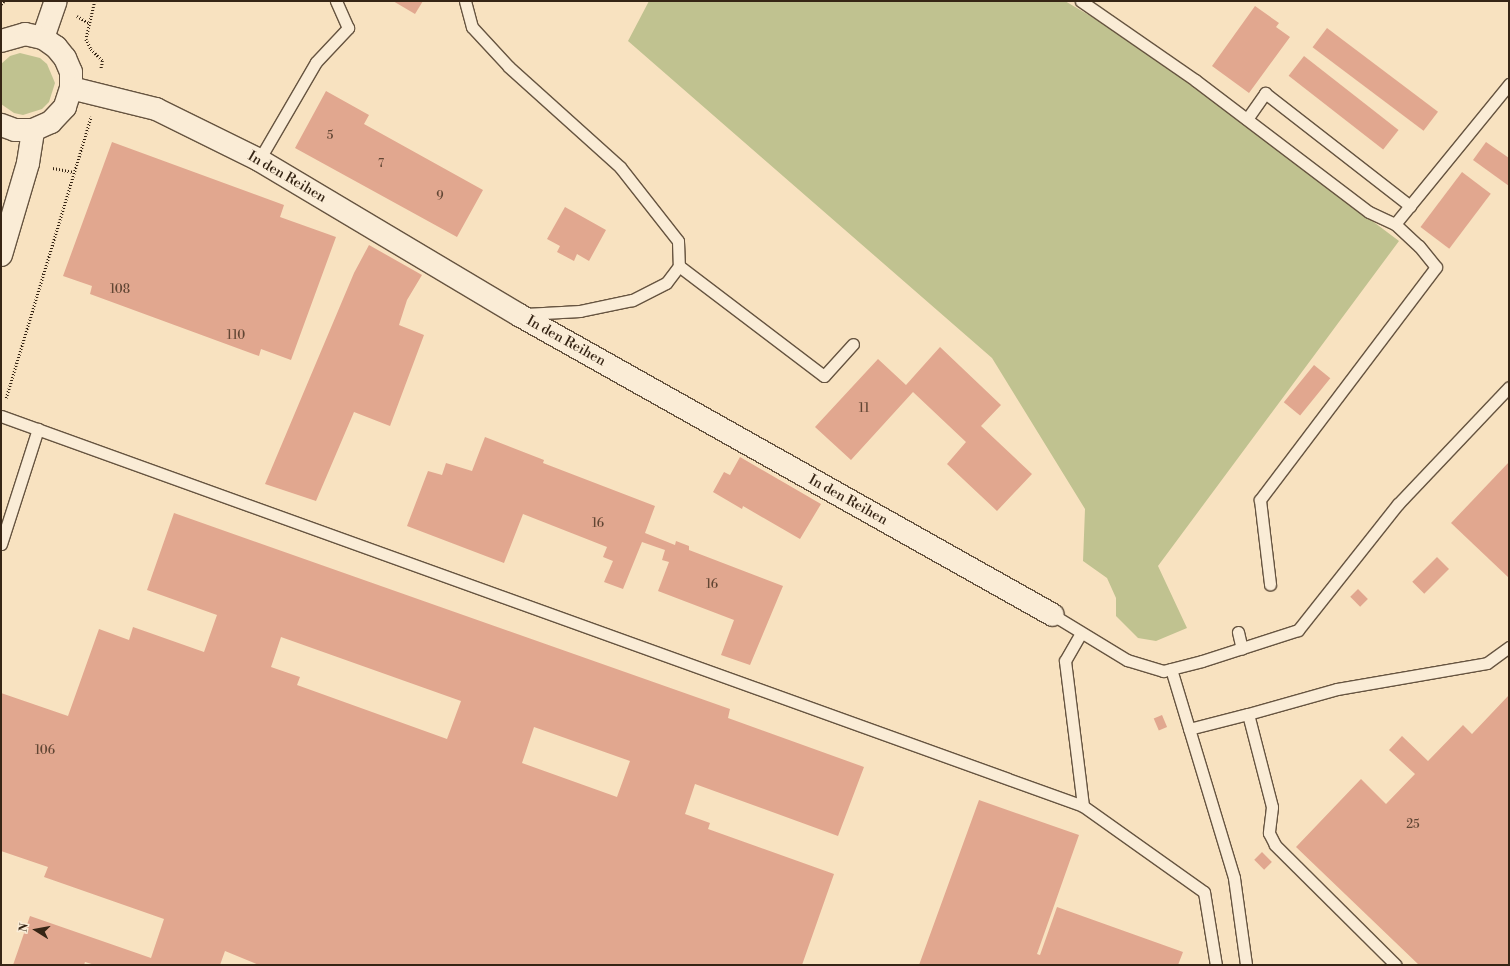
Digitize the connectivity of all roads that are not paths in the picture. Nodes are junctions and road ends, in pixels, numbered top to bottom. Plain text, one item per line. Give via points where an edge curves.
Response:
1 (56, 1) edge
2 (336, 1) edge
3 (465, 1) edge
4 (1081, 1) edge
5 (43, 38) junction
6 (1, 41) edge
7 (1509, 84) edge
8 (71, 88) junction
9 (1247, 119) junction
10 (1, 125) edge
11 (33, 130) junction
12 (259, 160) junction
13 (1410, 206) junction
14 (1395, 224) junction
15 (1, 255) edge
16 (679, 266) junction
17 (520, 315) junction
18 (852, 344) dead end
19 (1509, 387) edge
20 (2, 411) edge
21 (38, 430) junction
22 (1, 544) edge
23 (1270, 584) dead end
24 (1053, 615) joint
25 (1238, 632) dead end
26 (1081, 633) junction
27 (1509, 647) edge
28 (1242, 649) junction
29 (1171, 669) junction
30 (1248, 714) junction
31 (1189, 729) junction
32 (1083, 806) junction
33 (1216, 965) edge
34 (1246, 965) edge
35 (1396, 965) edge

1 - 5 street
2 - 12 lane via 348,28 316,62
3 - 16 lane via 472,27 509,67 582,131 635,185 678,241
4 - 9 lane
5 - 6 street via 25,34
5 - 8 street via 56,47 65,58 71,72
7 - 13 lane
8 - 11 street via 65,107 51,122
8 - 12 street, In den Reihen via 96,92 156,109
9 - 13 lane via 1265,93
9 - 14 lane via 1369,212
10 - 11 street via 15,130
11 - 15 street via 28,163
12 - 17 street, In den Reihen
13 - 14 lane
14 - 23 lane via 1436,266 1260,500
16 - 17 lane via 666,283 632,300 580,311
16 - 18 lane via 824,376
17 - 24 street, In den Reihen
19 - 28 lane via 1398,504 1298,630
20 - 21 lane
21 - 22 lane
21 - 32 lane
24 - 26 lane
25 - 28 lane
26 - 29 lane via 1127,660 1163,671
26 - 32 lane via 1065,661
27 - 30 lane via 1487,663 1337,689
28 - 29 lane
29 - 31 lane
30 - 31 lane
30 - 35 lane via 1272,807 1269,833 1275,845
31 - 34 lane via 1234,878
32 - 33 lane via 1204,892

